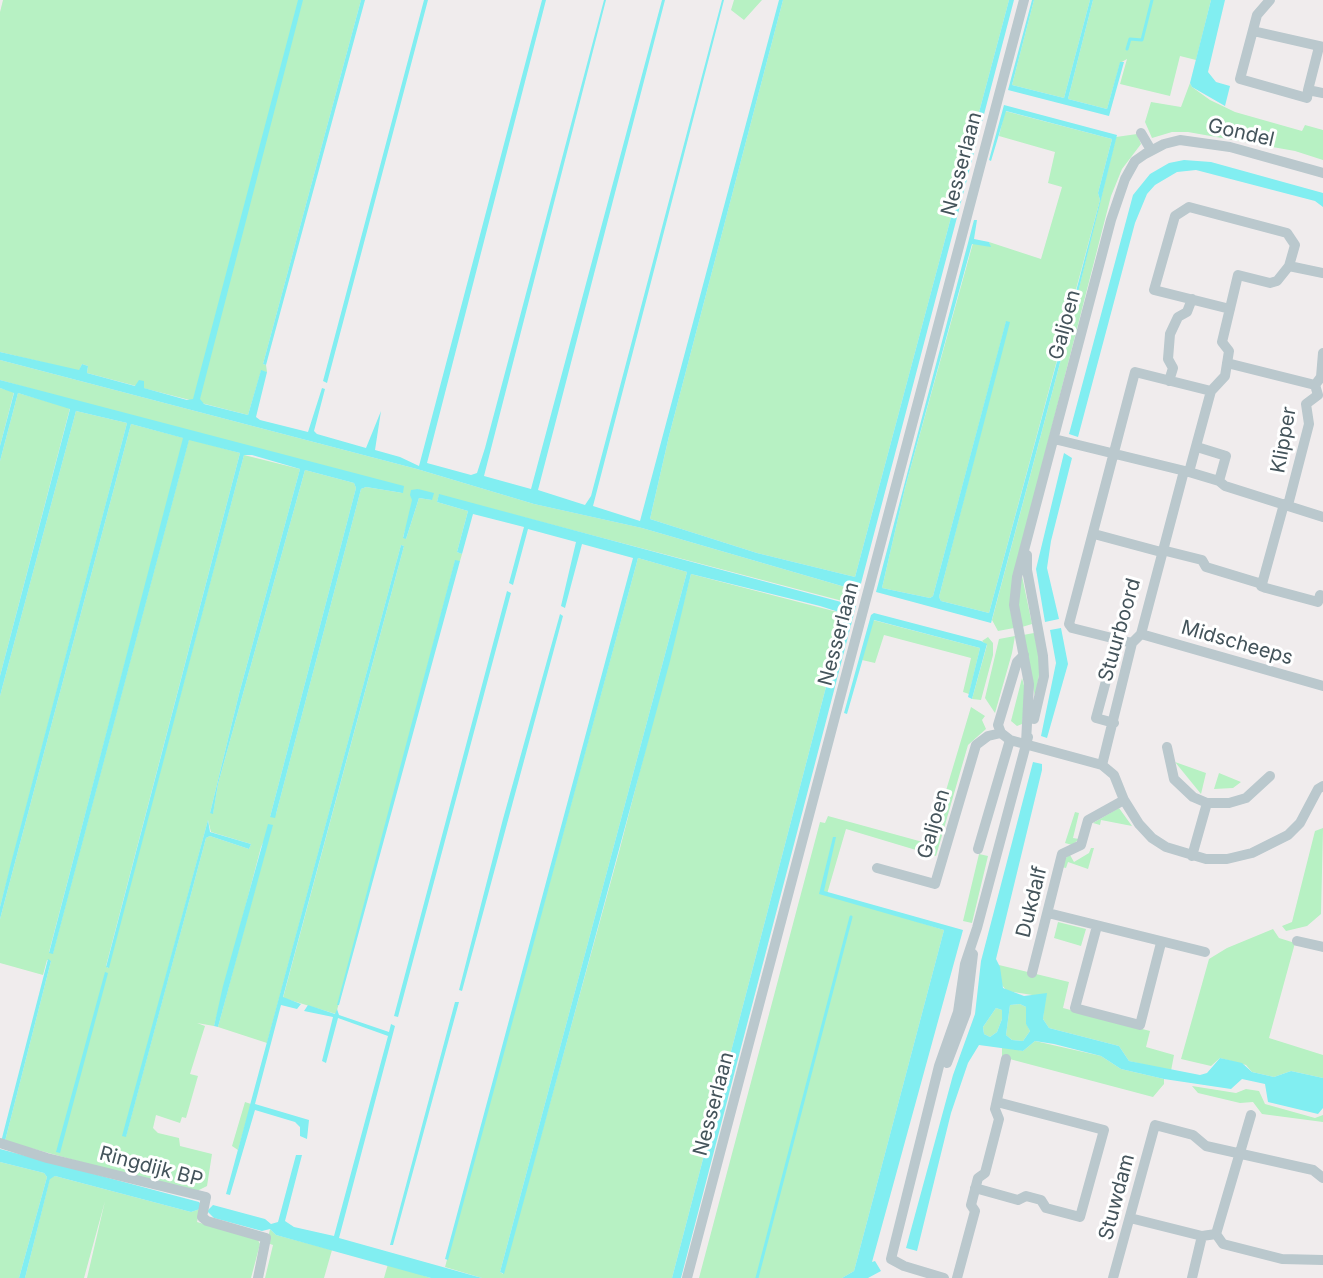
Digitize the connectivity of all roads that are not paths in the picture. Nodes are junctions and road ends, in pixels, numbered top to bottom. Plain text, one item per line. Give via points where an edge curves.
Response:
1 (1023, 0) edge
2 (1270, 0) edge
3 (1252, 31) junction
4 (1321, 47) edge
5 (1308, 90) junction
6 (1323, 93) edge
7 (1141, 134) dead end
8 (1151, 150) junction
9 (1323, 173) edge
10 (1289, 266) junction
11 (1323, 273) edge
12 (1192, 299) junction
13 (1230, 309) junction
14 (1323, 353) edge
15 (1227, 363) junction
16 (1169, 381) junction
17 (1211, 391) junction
18 (1319, 392) edge
19 (1054, 439) junction
20 (1197, 447) junction
21 (1115, 454) junction
22 (1186, 472) junction
23 (1219, 481) junction
24 (1286, 505) junction
25 (1323, 517) edge
26 (1094, 534) junction
27 (1028, 539) junction
28 (1161, 551) junction
29 (1262, 584) junction
30 (1323, 596) edge
31 (1141, 634) junction
32 (1132, 643) junction
33 (1024, 656) junction
34 (1106, 681) dead end
35 (1323, 686) edge
36 (1114, 721) junction
37 (1001, 733) junction
38 (1010, 740) junction
39 (1026, 743) junction
40 (1167, 747) dead end
41 (1102, 765) junction
42 (1270, 776) dead end
43 (1323, 786) edge
44 (1124, 800) junction
45 (1207, 803) junction
46 (978, 849) dead end
47 (1192, 856) junction
48 (877, 868) dead end
49 (1048, 913) junction
50 (1097, 926) junction
51 (1297, 941) dead end
52 (1161, 943) junction
53 (1323, 947) edge
54 (1205, 952) dead end
55 (1032, 973) dead end
56 (1006, 1059) dead end
57 (996, 1102) junction
58 (1251, 1115) dead end
59 (0, 1143) edge
60 (1240, 1155) junction
61 (1323, 1178) edge
62 (975, 1188) junction
63 (1130, 1218) junction
64 (1216, 1234) junction
65 (1202, 1236) junction
66 (1323, 1260) edge
67 (258, 1278) edge
68 (687, 1278) edge
69 (944, 1278) edge
70 (957, 1278) edge
71 (1113, 1278) edge
72 (1192, 1278) edge

1 - 68 street, Nesserlaan
2 - 3 street via 1257,15
3 - 4 street
3 - 5 street via 1240,79 1307,98
4 - 5 street
5 - 6 street
7 - 8 street
8 - 9 street, Gondel via 1180,140 1201,141
8 - 19 street, Galjoen via 1135,161 1118,198
10 - 11 street
10 - 12 street via 1295,246 1287,233 1189,207 1174,216 1154,290
10 - 13 street via 1277,281 1270,283 1238,275
12 - 13 street
12 - 16 street via 1170,334 1168,359 1173,368
13 - 15 street via 1222,342 1230,351
14 - 18 street, Klipper
15 - 17 street, Stuurboord via 1225,375
15 - 18 street
16 - 17 street
16 - 21 street via 1135,372
17 - 20 street, Stuurboord
18 - 24 street, Klipper via 1306,404 1309,424
19 - 21 street
19 - 27 street, Galjoen
20 - 22 street, Stuurboord
20 - 23 street via 1226,456
21 - 22 street
21 - 26 street
22 - 23 street
22 - 28 street, Stuurboord
23 - 24 street
24 - 25 street
24 - 29 street
26 - 28 street
26 - 32 street via 1069,624
27 - 33 street, Galjoen via 1014,605
27 - 39 street, Galjoen via 1027,570 1044,676
28 - 29 street via 1202,560 1206,567
28 - 31 street, Stuurboord
29 - 30 street via 1318,602
31 - 32 street, Stuurboord
31 - 35 street, Midscheeps
32 - 36 street, Stuurboord
33 - 37 street via 1017,662 998,725
33 - 39 street, Galjoen via 1030,709
34 - 36 street, Stuurboord via 1096,718
36 - 41 street
37 - 38 street
37 - 48 street, Galjoen via 976,745 935,884
38 - 39 street
38 - 46 street
39 - 41 street
39 - 69 street, Galjoen via 977,928 966,1013 930,1109 891,1259
40 - 45 street via 1174,779 1193,797
41 - 44 street via 1114,775
42 - 45 street via 1246,798
43 - 47 street via 1288,835 1252,853 1227,859
44 - 47 street via 1152,838
44 - 49 street, Dukdalf via 1088,820 1081,845 1062,854
45 - 47 street
49 - 50 street
49 - 55 street, Dukdalf
50 - 52 street
50 - 52 street via 1075,1008 1140,1025
51 - 53 street
52 - 54 street
56 - 57 street
57 - 62 street via 999,1119 984,1173
57 - 62 street via 1104,1130 1080,1217 1046,1208 1041,1200 1026,1196 1018,1200
58 - 60 street
59 - 67 street, Ringdijk BP via 207,1197 202,1216 207,1221 266,1239
60 - 61 street via 1313,1170
60 - 63 street, Stuwdam via 1206,1146 1193,1135 1155,1125
60 - 64 street
62 - 70 street via 971,1205 975,1211
63 - 65 street
63 - 71 street, Stuwdam
64 - 65 street
64 - 66 street via 1224,1244 1282,1259
65 - 72 street

